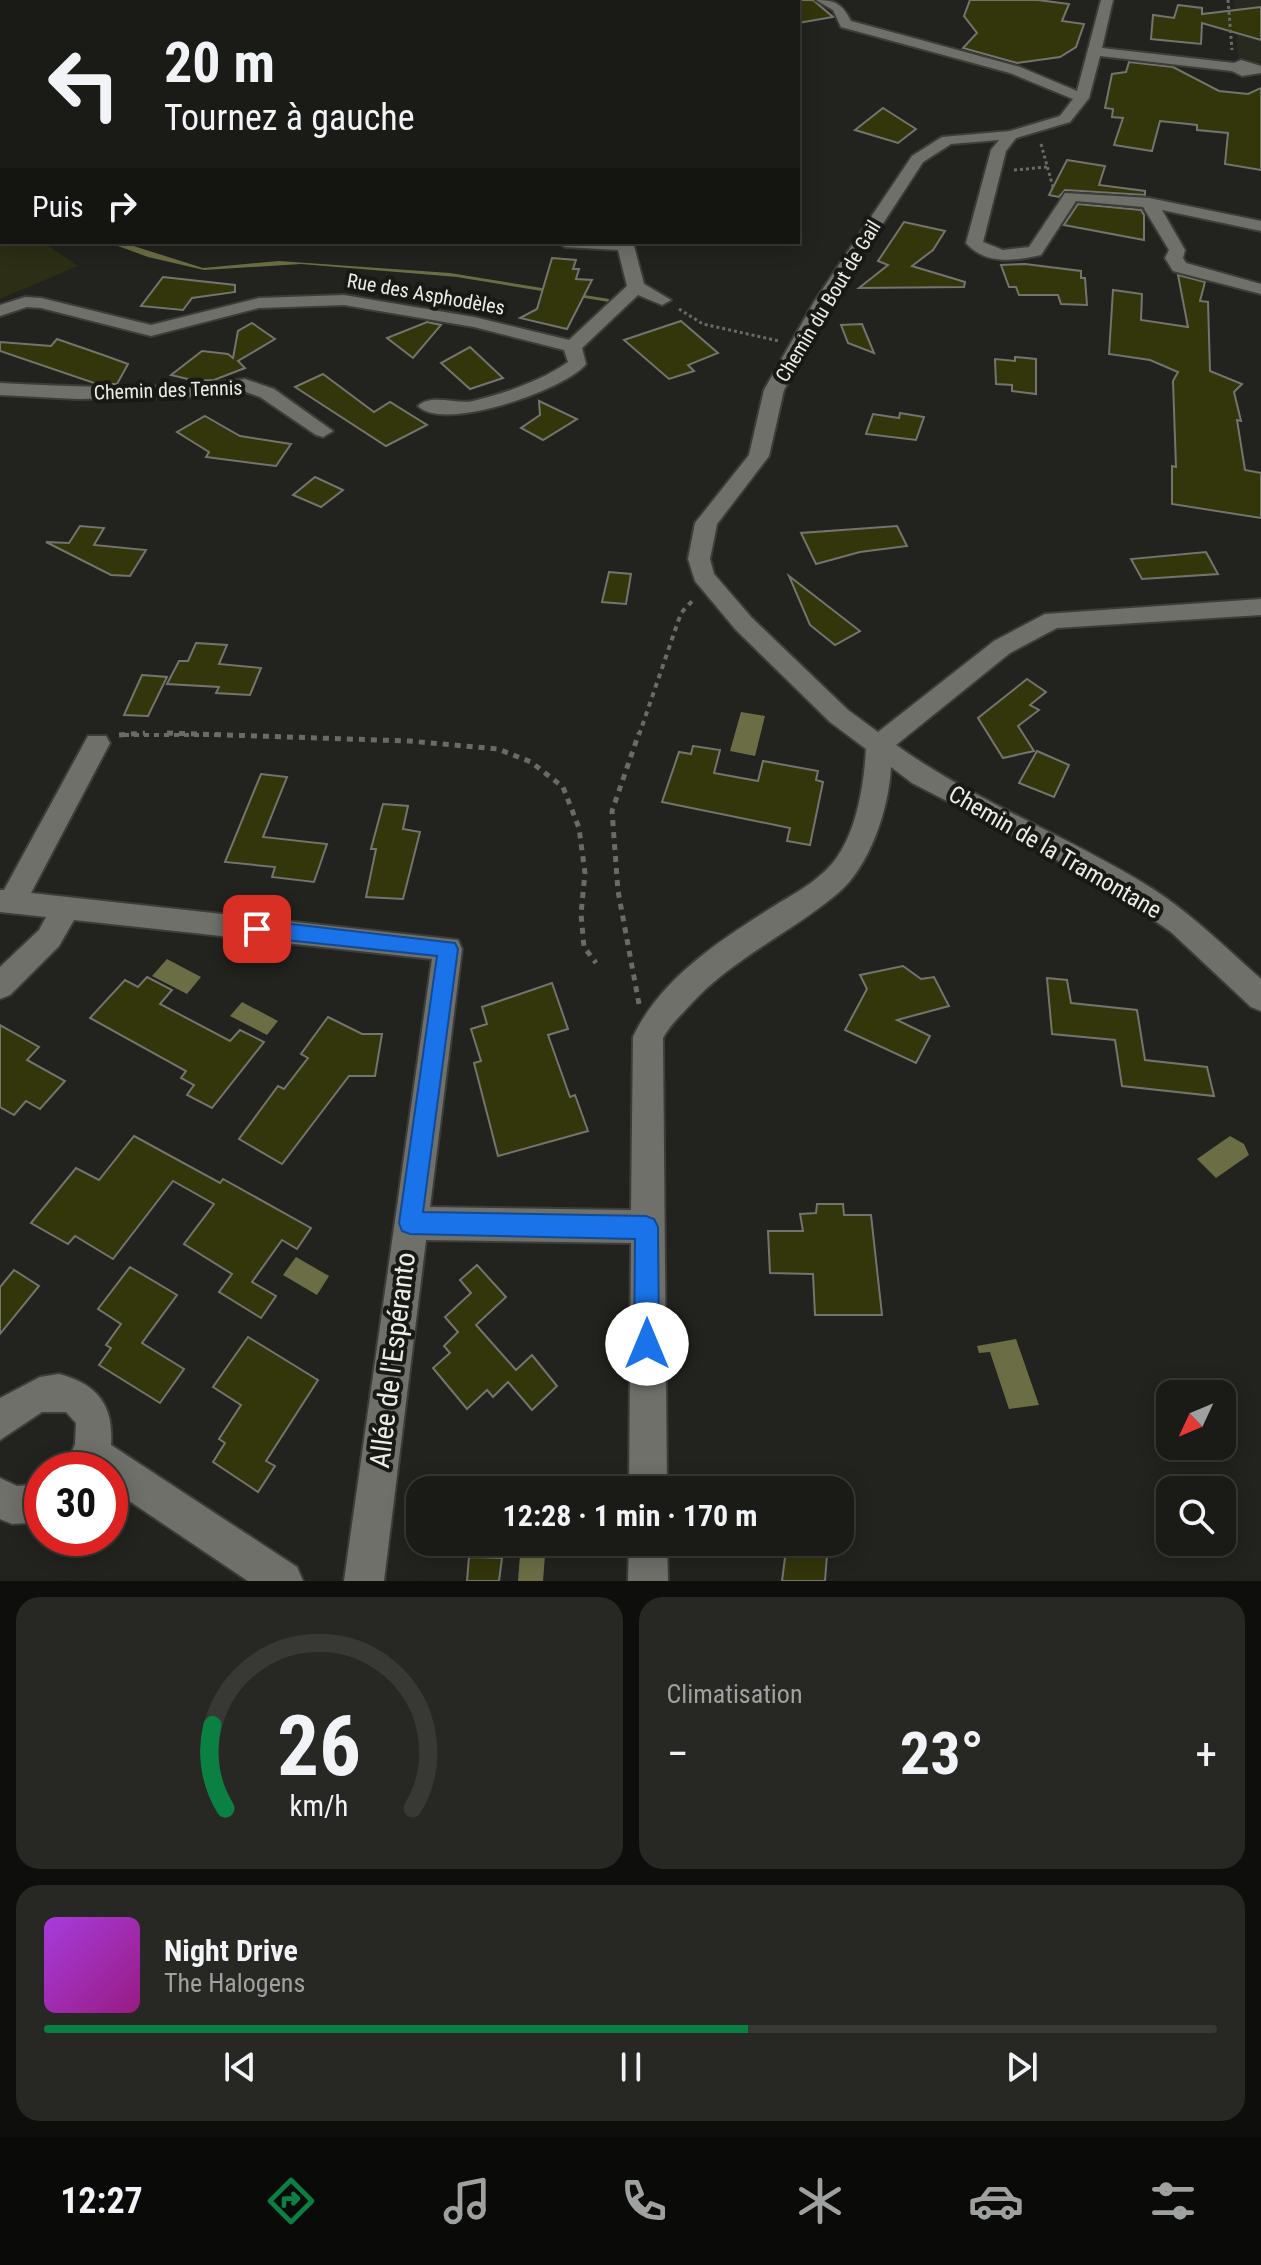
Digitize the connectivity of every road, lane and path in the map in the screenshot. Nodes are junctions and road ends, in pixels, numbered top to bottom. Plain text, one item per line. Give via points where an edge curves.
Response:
1 (822, 0) edge
2 (1107, 0) edge
3 (1228, 0) edge
4 (1093, 51) junction
5 (1237, 66) joint
6 (1082, 98) junction
7 (1019, 132) junction
8 (1047, 167) junction
9 (993, 172) junction
10 (1065, 202) junction
11 (1149, 203) junction
12 (1261, 226) edge
13 (626, 244) edge
14 (636, 287) junction
15 (1261, 289) edge
16 (662, 300) joint
17 (0, 311) edge
18 (799, 345) junction
19 (571, 346) junction
20 (0, 389) edge
21 (428, 406) dead end
22 (323, 431) dead end
23 (714, 591) junction
24 (1261, 607) edge
25 (97, 743) joint
26 (879, 745) junction
27 (6, 902) edge
28 (67, 908) junction
29 (596, 963) dead end
30 (0, 986) edge
31 (1261, 998) edge
32 (648, 1037) junction
33 (410, 1223) junction
34 (646, 1227) junction
35 (0, 1422) edge
36 (90, 1452) edge
37 (648, 1476) edge
38 (128, 1487) edge
39 (0, 1497) edge
40 (24, 1504) edge
41 (648, 1556) edge
42 (283, 1581) edge
43 (364, 1581) edge
44 (648, 1581) edge

1 - 6 street via 838,8 846,24 1015,70
2 - 4 street
3 - 5 path via 1229,59
4 - 5 street
4 - 6 street
6 - 7 street, Chemin du Bout de Gail via 1065,119
7 - 8 path via 1041,143
7 - 9 street via 999,150
7 - 18 street, Chemin du Bout de Gail via 924,150
8 - 9 path
8 - 10 path via 1055,195
9 - 10 street via 974,243 984,252 1035,251
10 - 11 street via 1071,196
11 - 12 street
11 - 15 street via 1177,250 1179,267
13 - 14 street
14 - 16 street
14 - 19 street
16 - 18 path via 703,324
17 - 19 street, Rue des Asphodèles via 25,302 41,303 151,331 259,303 344,300 474,322
18 - 23 street, Chemin du Bout de Gail via 774,390 759,456 706,523 700,541 703,576
19 - 21 street via 577,364 562,375 473,408
20 - 22 street, Chemin des Tennis via 77,393 245,385 267,393
23 - 26 street, Chemin du Bout de Gail via 839,716
23 - 32 path via 699,594 681,613 612,811 618,891
24 - 26 street via 1053,620 1002,647
25 - 27 street
25 - 29 path via 151,732 409,741 498,749 531,762 563,787 579,828 585,873 584,947
26 - 31 street, Chemin de la Tramontane via 921,776 1142,897 1181,924
26 - 32 street via 877,792 848,864 828,886 697,977
27 - 28 street
28 - 30 street via 49,938
28 - 33 street, Allée de l'Espéranto via 448,949
32 - 34 street
33 - 34 street
33 - 43 street, Allée de l'Espéranto
34 - 37 street
35 - 36 street via 31,1395 68,1392 83,1400 92,1414 96,1433
38 - 42 street
39 - 40 street via 12,1505
41 - 44 street

